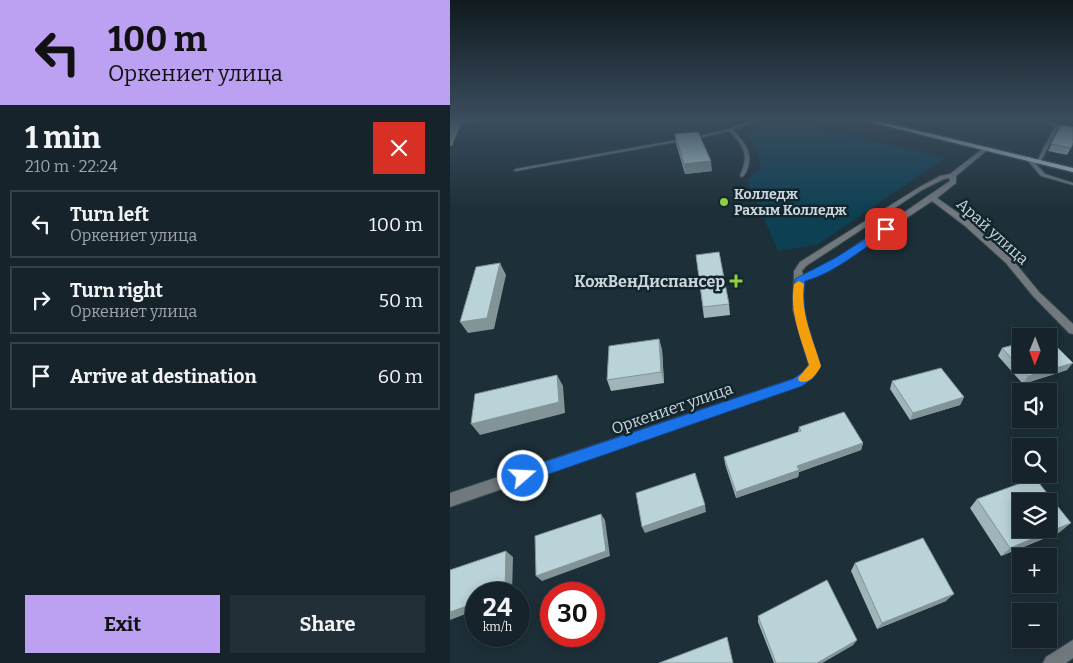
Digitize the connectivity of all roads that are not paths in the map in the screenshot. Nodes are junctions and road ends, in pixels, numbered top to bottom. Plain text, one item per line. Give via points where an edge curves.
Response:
1 (623, 150) edge
2 (746, 150) edge
3 (985, 150) edge
4 (995, 150) edge
5 (1045, 150) edge
6 (1028, 158) junction
7 (1039, 161) junction
8 (516, 170) dead end
9 (1073, 170) edge
10 (742, 176) dead end
11 (952, 176) junction
12 (1073, 184) edge
13 (933, 198) junction
14 (800, 279) junction
15 (1073, 330) edge
16 (450, 500) edge
17 (1073, 648) edge
18 (1052, 663) edge

1 - 8 lane
2 - 10 lane via 748,163
3 - 11 street, Оркениет улица
4 - 6 main road
5 - 7 lane
6 - 7 main road
6 - 12 lane via 1043,175
7 - 9 main road
11 - 13 street, Оркениет улица via 954,182
11 - 14 street, Оркениет улица via 942,177 920,189 808,260 798,271
13 - 14 street, Оркениет улица via 840,259
13 - 15 street, Арай улица via 1009,261 1036,294
14 - 16 street, Оркениет улица via 798,310 815,366 798,382
17 - 18 street

